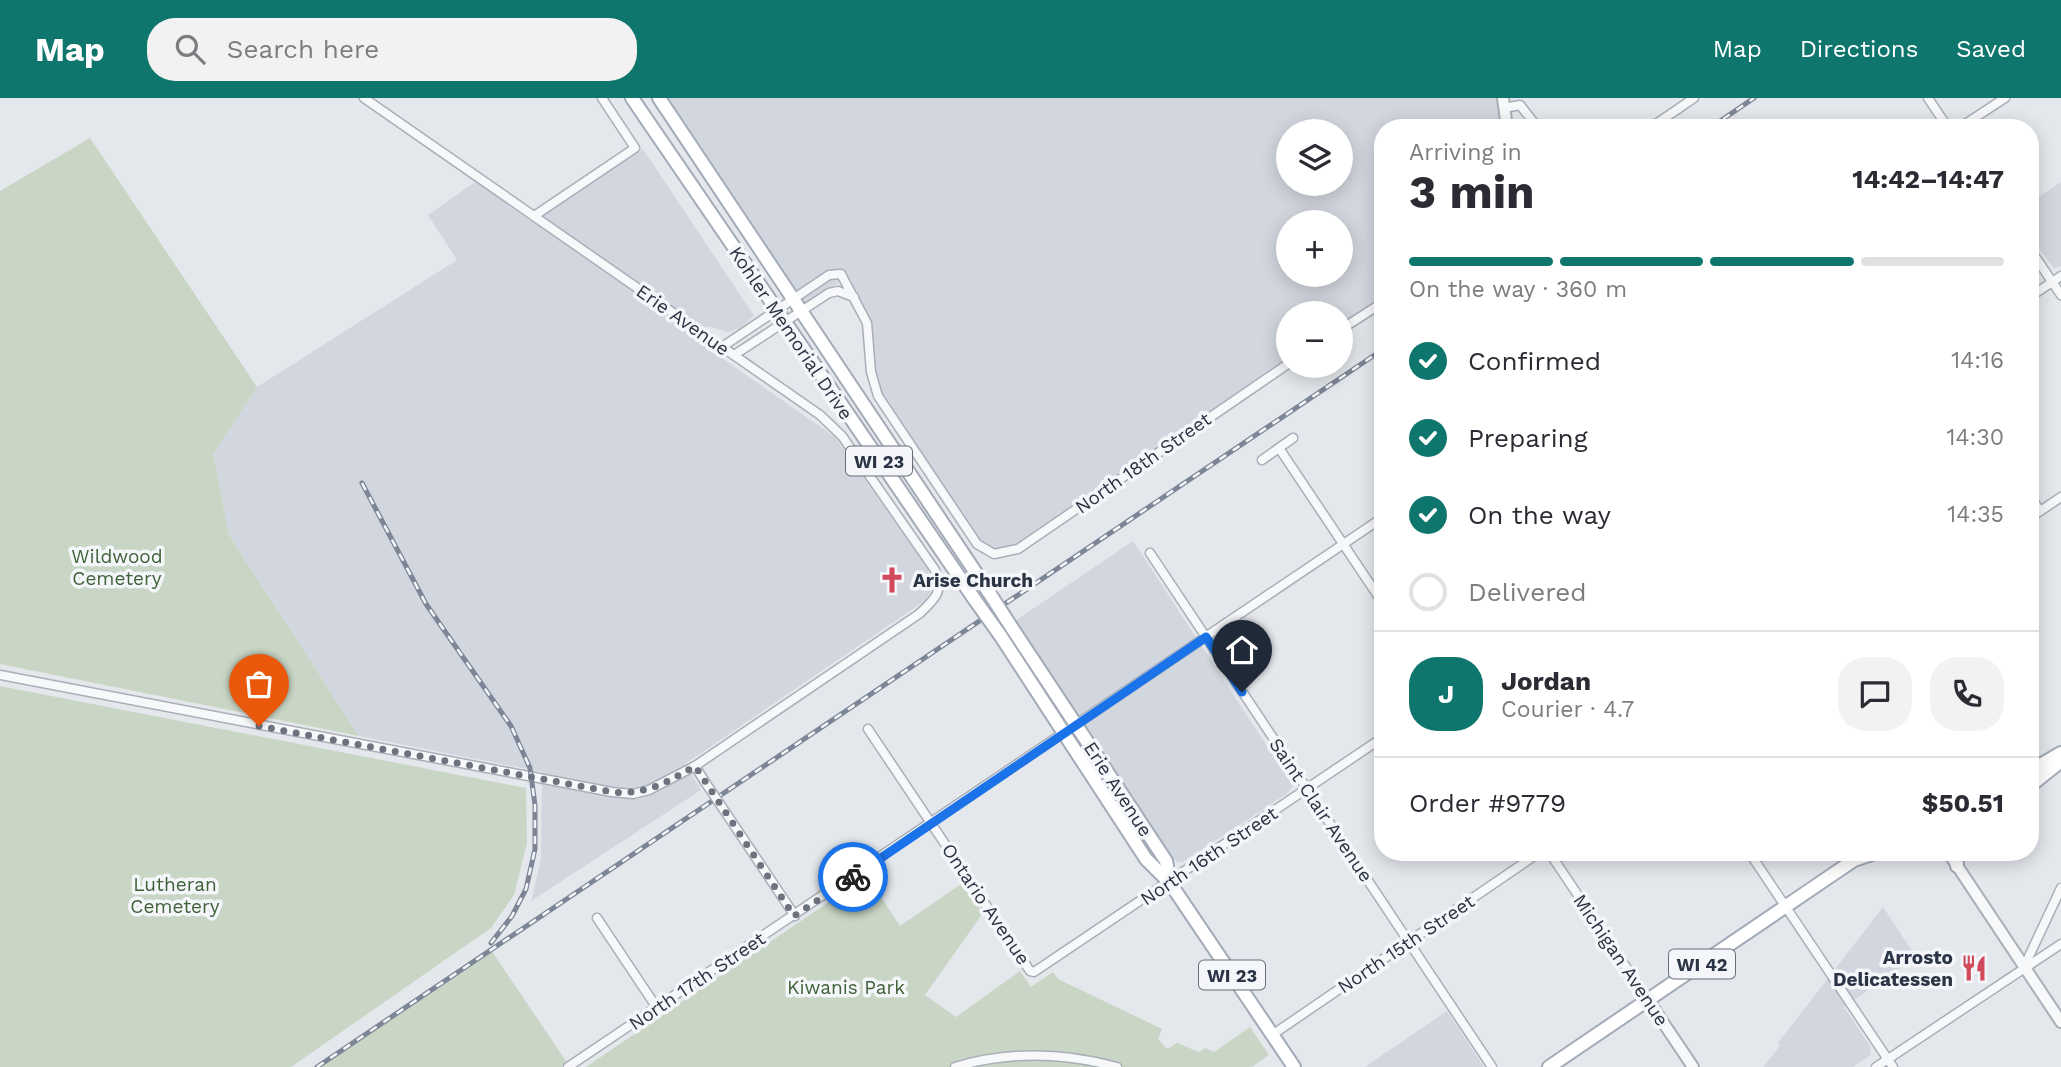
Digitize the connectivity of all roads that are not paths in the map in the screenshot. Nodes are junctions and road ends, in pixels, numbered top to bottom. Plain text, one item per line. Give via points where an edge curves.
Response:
1 (364, 98) edge
2 (602, 98) edge
3 (632, 98) edge
4 (659, 98) edge
5 (1520, 98) edge
6 (1694, 98) edge
7 (1928, 98) edge
8 (2005, 98) edge
9 (1503, 103) edge
10 (1530, 119) edge
11 (1532, 119) edge
12 (1663, 119) edge
13 (1942, 119) edge
14 (1973, 119) edge
15 (534, 216) junction
16 (2039, 262) edge
17 (2061, 276) edge
18 (2052, 282) junction
19 (2039, 291) edge
20 (2061, 295) edge
21 (854, 297) junction
22 (793, 299) junction
23 (1374, 308) edge
24 (776, 311) junction
25 (801, 311) junction
26 (1353, 322) edge
27 (783, 323) junction
28 (722, 347) junction
29 (734, 355) junction
30 (1276, 372) edge
31 (1293, 438) dead end
32 (1279, 448) junction
33 (1262, 460) dead end
34 (2061, 497) edge
35 (2040, 511) edge
36 (1374, 523) edge
37 (1344, 544) junction
38 (1150, 553) dead end
39 (1374, 590) edge
40 (1012, 628) joint
41 (1000, 635) joint
42 (1206, 637) junction
43 (0, 675) edge
44 (1076, 725) junction
45 (868, 729) dead end
46 (1064, 733) junction
47 (1374, 744) edge
48 (2061, 760) edge
49 (695, 766) junction
50 (2039, 768) edge
51 (2039, 778) edge
52 (1307, 790) junction
53 (932, 823) junction
54 (1527, 861) edge
55 (1555, 861) edge
56 (1755, 861) edge
57 (1850, 861) edge
58 (1954, 861) edge
59 (1957, 861) edge
60 (1957, 866) junction
61 (1170, 883) junction
62 (2060, 896) edge
63 (1785, 907) junction
64 (794, 916) junction
65 (597, 918) dead end
66 (1409, 942) junction
67 (2061, 944) edge
68 (2024, 967) junction
69 (1034, 972) joint
70 (1648, 1000) junction
71 (657, 1008) junction
72 (2061, 1022) edge
73 (1272, 1035) junction
74 (1890, 1063) edge
75 (568, 1067) edge
76 (955, 1067) edge
77 (1117, 1067) edge
78 (1294, 1067) edge
79 (1492, 1067) edge
80 (1549, 1067) edge
81 (1693, 1067) edge
82 (1876, 1067) edge

1 - 15 street, Erie Avenue
2 - 15 street via 635,148
3 - 24 main road, Kohler Memorial Drive / WI 23
4 - 22 main road, Kohler Memorial Drive / WI 23
5 - 11 street
6 - 12 street
7 - 13 street
8 - 14 street
9 - 10 street via 1520,105
15 - 28 street, Erie Avenue
16 - 18 street
17 - 18 street
18 - 19 street
18 - 20 street
21 - 22 street via 836,272
21 - 25 street via 833,292
21 - 30 street, North 18th Street via 869,329 871,372 878,397 977,544 994,554 1018,549
22 - 24 street
22 - 25 main road, Kohler Memorial Drive / WI 23
23 - 26 street
24 - 27 main road, Kohler Memorial Drive / WI 23
24 - 28 street
25 - 27 street
25 - 40 main road, Kohler Memorial Drive / WI 23, bridge
27 - 29 street
27 - 41 main road, Kohler Memorial Drive / WI 23, bridge
28 - 29 street, Erie Avenue
29 - 49 street, Erie Avenue via 820,415 842,436 935,570 940,586 936,598 919,614
31 - 32 street
32 - 33 street
32 - 37 street
34 - 35 street
36 - 37 street, North 17th Street
37 - 39 street
37 - 42 street, North 17th Street
38 - 42 street, Saint Clair Avenue
40 - 44 main road, Erie Avenue / WI 23
41 - 46 main road, Erie Avenue / WI 23
42 - 44 street, North 17th Street
42 - 52 street, Saint Clair Avenue
43 - 49 street via 612,792 649,790
44 - 46 street, North 17th Street
44 - 61 main road, Erie Avenue / WI 23 via 1166,861
45 - 53 street, Ontario Avenue
46 - 53 street, North 17th Street
46 - 61 main road, Erie Avenue / WI 23 via 1150,866
47 - 52 street, North 16th Street
48 - 50 main road
48 - 51 main road
49 - 64 street, bridge
52 - 61 street, North 16th Street
52 - 66 street, Saint Clair Avenue
53 - 64 street, North 17th Street
53 - 69 street, Ontario Avenue
54 - 66 street, North 15th Street
55 - 70 street, Michigan Avenue
56 - 63 street
57 - 63 main road, WI 42
58 - 60 street
59 - 60 main road
60 - 68 street
61 - 69 street, North 16th Street
61 - 73 main road, Erie Avenue / WI 23
62 - 68 street
63 - 70 main road, WI 42
63 - 74 street
64 - 71 street, North 17th Street
65 - 71 street
66 - 73 street, North 15th Street
66 - 79 street, Saint Clair Avenue
67 - 68 street
68 - 72 street
68 - 74 street
70 - 80 main road, WI 42
70 - 81 street, Michigan Avenue
71 - 75 street, North 17th Street
73 - 78 main road, Erie Avenue / WI 23
74 - 82 street
76 - 77 street via 1021,1055 1066,1057

